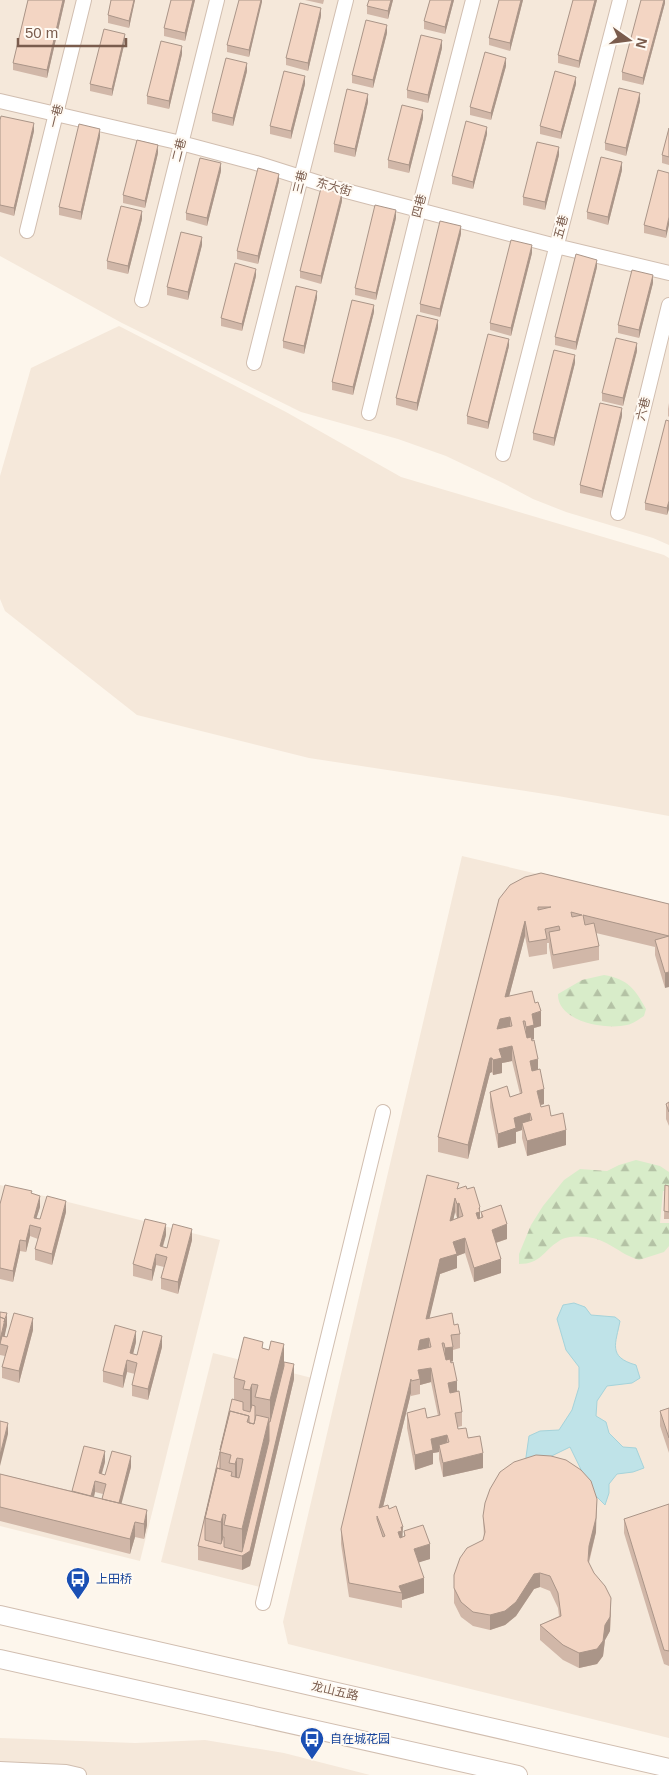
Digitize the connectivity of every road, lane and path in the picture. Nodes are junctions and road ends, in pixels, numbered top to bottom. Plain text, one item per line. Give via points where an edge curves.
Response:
1 (84, 0) edge
2 (217, 0) edge
3 (346, 0) edge
4 (473, 0) edge
5 (620, 0) edge
6 (0, 101) edge
7 (56, 114) junction
8 (181, 144) junction
9 (301, 177) junction
10 (419, 210) junction
11 (28, 231) dead end
12 (556, 246) junction
13 (669, 273) edge
14 (142, 300) dead end
15 (669, 306) edge
16 (254, 363) dead end
17 (369, 413) dead end
18 (503, 454) dead end
19 (618, 513) dead end
20 (383, 1112) dead end
21 (263, 1603) dead end
22 (0, 1615) edge
23 (0, 1659) edge
24 (669, 1768) edge
25 (0, 1769) edge
26 (79, 1775) edge
27 (518, 1775) edge

1 - 7 street, 一巷
2 - 8 street, 二巷
3 - 9 street, 三巷
4 - 10 street, 四巷
5 - 12 street, 五巷
6 - 7 street, 东大街
7 - 8 street, 东大街
7 - 11 street, 一巷
8 - 9 street, 东大街
8 - 14 street, 二巷
9 - 10 street, 东大街
9 - 16 street, 三巷
10 - 12 street, 东大街
10 - 17 street, 四巷
12 - 13 street, 东大街
12 - 18 street, 五巷
15 - 19 street, 六巷
20 - 21 street
22 - 24 street, 龙山五路
23 - 27 street
25 - 26 street

